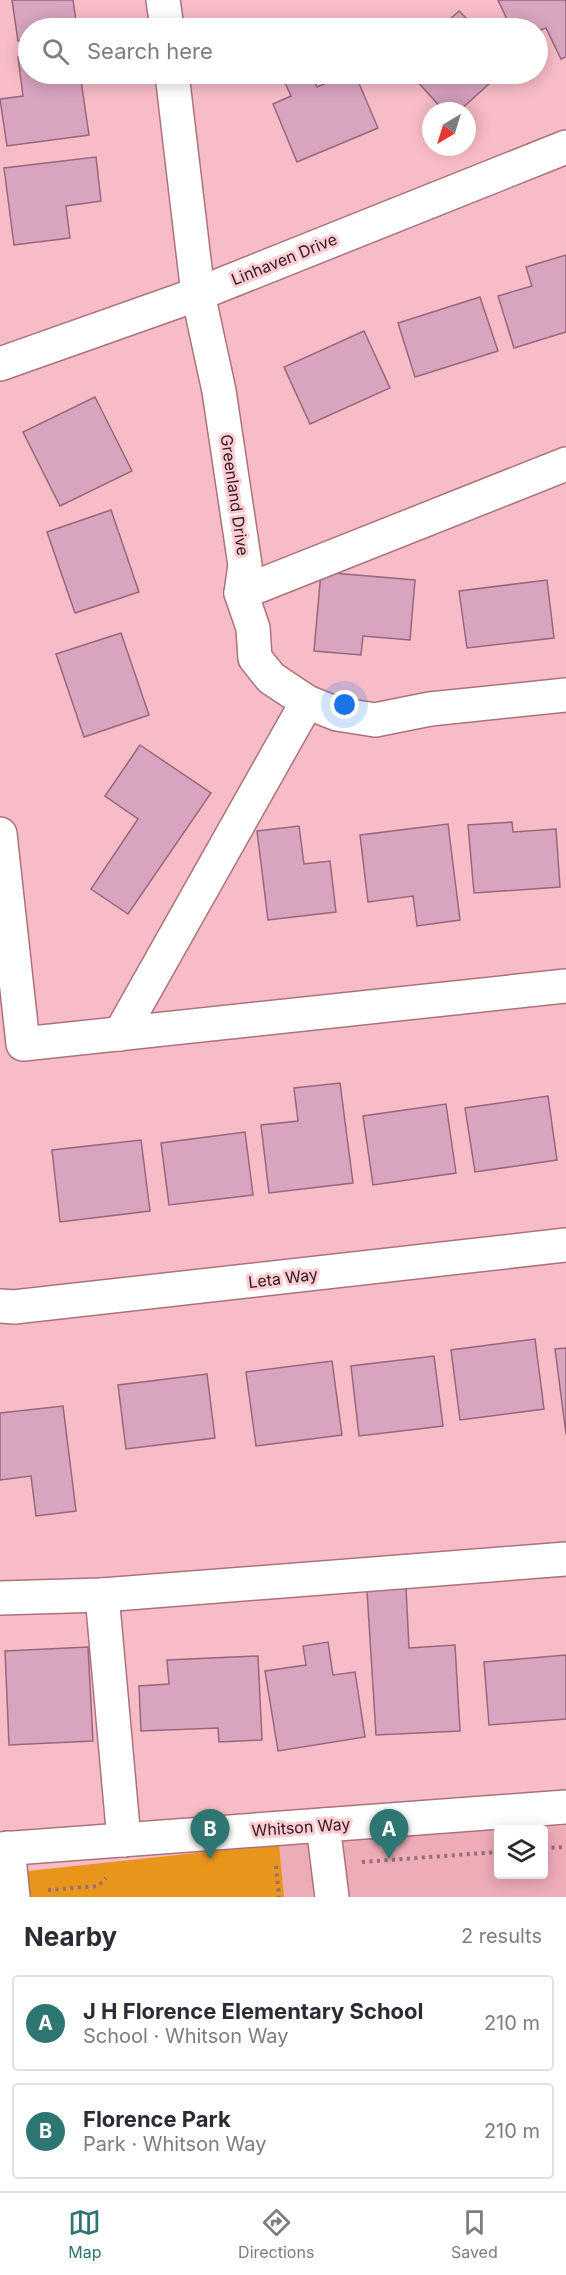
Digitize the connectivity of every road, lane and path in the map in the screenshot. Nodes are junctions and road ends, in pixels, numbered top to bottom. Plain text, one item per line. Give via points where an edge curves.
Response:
1 (163, 0) edge
2 (166, 18) edge
3 (173, 84) edge
4 (566, 147) edge
5 (198, 294) junction
6 (0, 364) edge
7 (566, 464) edge
8 (241, 593) junction
9 (566, 695) edge
10 (307, 702) junction
11 (0, 834) edge
12 (566, 986) edge
13 (120, 1034) junction
14 (566, 1245) edge
15 (0, 1306) edge
16 (566, 1559) edge
17 (102, 1594) junction
18 (0, 1598) edge
19 (566, 1807) edge
20 (323, 1825) junction
21 (124, 1840) junction
22 (566, 1847) edge
23 (548, 1848) edge
24 (4, 1849) edge
25 (494, 1852) edge
26 (328, 1863) junction
27 (276, 1866) junction
28 (265, 1867) dead end
29 (117, 1878) dead end
30 (13, 1895) edge
31 (279, 1897) edge
32 (332, 1897) edge

1 - 2 street
3 - 5 street, Greenland Drive
4 - 5 street, Linhaven Drive
5 - 6 street, Linhaven Drive
5 - 8 street, Greenland Drive via 219,391 245,564
7 - 8 street
8 - 10 street, Greenland Drive via 253,628 255,658 271,678
9 - 10 street, Greenland Drive via 430,709 375,720 337,714
10 - 13 street
11 - 13 street via 23,1044
12 - 13 street
14 - 15 street, Leta Way via 132,1295
16 - 17 street
17 - 18 street
17 - 21 street
19 - 20 street, Whitson Way
20 - 21 street, Whitson Way
20 - 26 street
21 - 24 street, Whitson Way
22 - 23 path
24 - 30 street
25 - 26 path
26 - 27 path
26 - 32 street
27 - 28 path
27 - 31 path
29 - 30 path via 105,1878 98,1886

